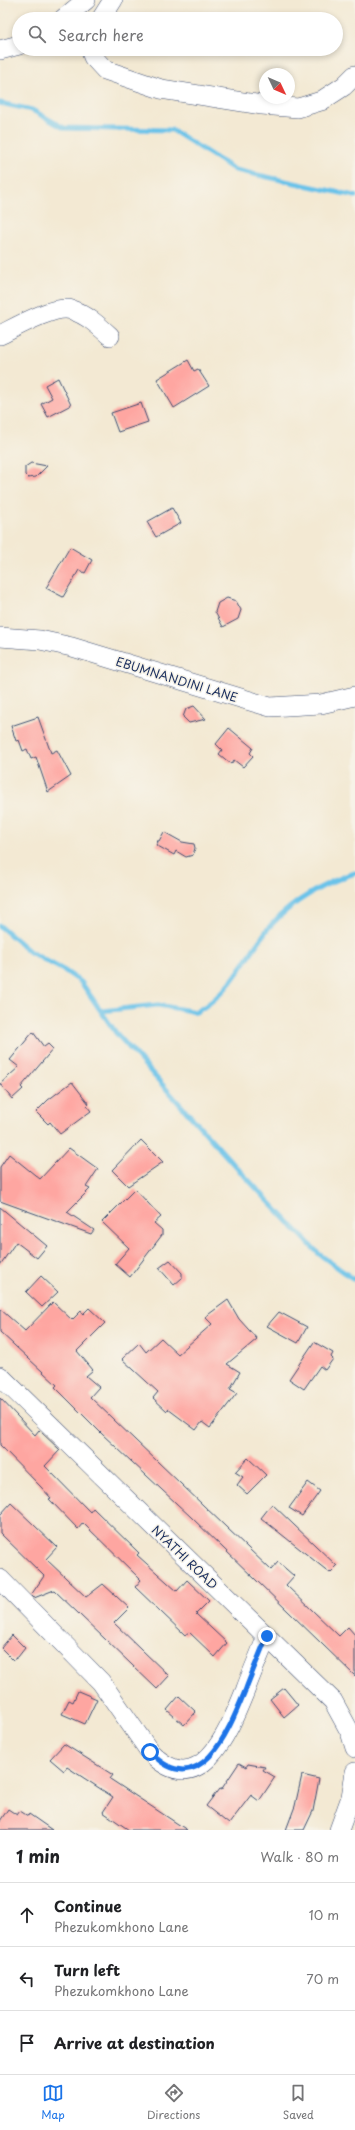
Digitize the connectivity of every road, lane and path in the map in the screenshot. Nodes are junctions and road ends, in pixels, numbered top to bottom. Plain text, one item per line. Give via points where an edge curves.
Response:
1 (86, 0) edge
2 (113, 0) edge
3 (71, 12) edge
4 (105, 12) edge
5 (12, 47) edge
6 (0, 50) edge
7 (93, 56) edge
8 (355, 75) edge
9 (0, 335) edge
10 (110, 336) dead end
11 (0, 637) edge
12 (355, 696) edge
13 (0, 1376) edge
14 (0, 1579) edge
15 (267, 1636) junction
16 (350, 1720) edge
17 (355, 1748) edge
18 (355, 1772) edge
19 (339, 1830) edge

1 - 3 street
2 - 4 street
5 - 6 street
7 - 8 street via 104,70 161,90 298,108 321,101 344,86
9 - 10 street via 47,312 70,309 92,321
11 - 12 street, EBUMNANDINI LANE via 72,646 270,708 321,704
13 - 15 street, NYATHI ROAD
14 - 15 street via 101,1682 150,1752 160,1762 178,1770 196,1767 217,1749 233,1720
15 - 16 street, NYATHI ROAD
16 - 17 street, NYATHI ROAD via 350,1732
18 - 19 street via 351,1797

